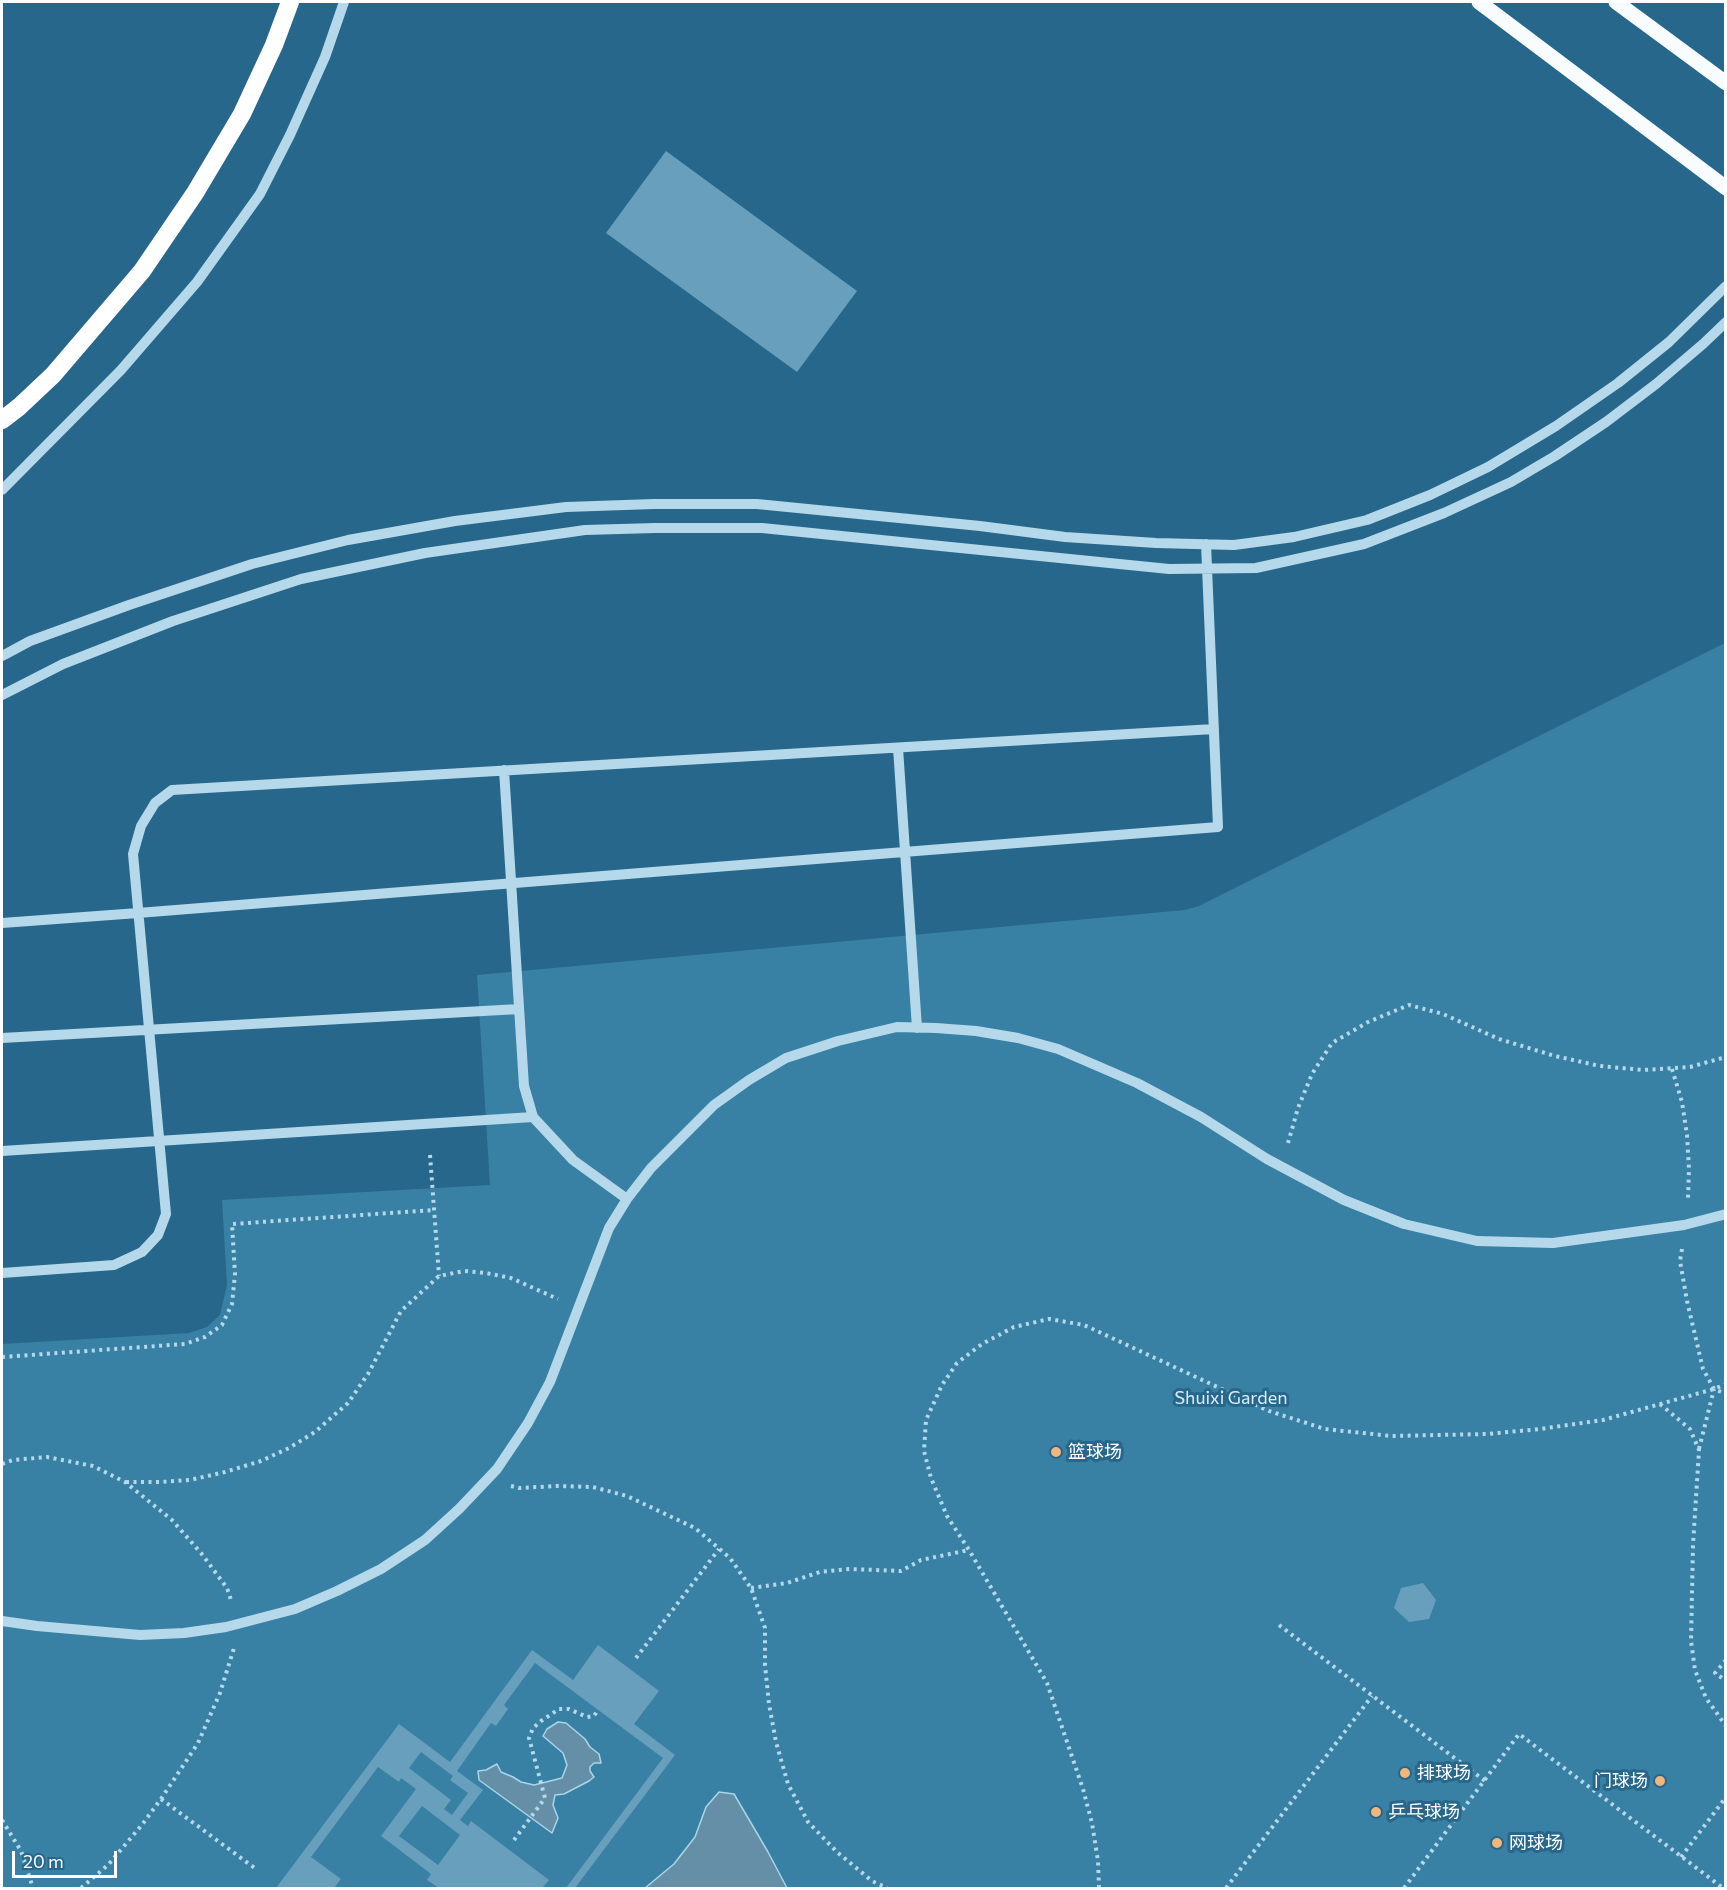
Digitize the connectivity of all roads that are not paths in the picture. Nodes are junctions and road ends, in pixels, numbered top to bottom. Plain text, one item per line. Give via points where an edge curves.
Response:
1 (290, 2) edge
2 (344, 2) edge
3 (1479, 2) edge
4 (1616, 2) edge
5 (1725, 83) edge
6 (1725, 188) edge
7 (1725, 286) edge
8 (1725, 322) edge
9 (2, 420) edge
10 (2, 490) edge
11 (1206, 544) junction
12 (1207, 568) junction
13 (2, 656) edge
14 (2, 694) edge
15 (1214, 729) junction
16 (898, 747) junction
17 (504, 770) junction
18 (905, 852) junction
19 (510, 884) junction
20 (138, 914) junction
21 (2, 923) edge
22 (519, 1009) junction
23 (917, 1028) junction
24 (149, 1029) junction
25 (2, 1038) edge
26 (533, 1117) junction
27 (159, 1141) junction
28 (2, 1151) edge
29 (627, 1199) junction
30 (1725, 1214) edge
31 (2, 1273) edge
32 (2, 1621) edge

1 - 9 highway via 242,114 142,271 53,375
2 - 10 street via 321,67 260,194 197,282 121,370
3 - 6 main road
4 - 5 main road
7 - 11 street via 1670,342 1618,382 1488,467 1367,520 1294,537 1234,545
8 - 12 street via 1656,384 1606,422 1511,482 1364,544 1256,568
11 - 12 street
11 - 13 street via 1065,537 757,504 566,507 358,538 252,564 30,641
12 - 14 street via 1169,570 762,528 585,530 425,553 301,579 172,621 63,664
12 - 15 street
15 - 16 street
15 - 18 street via 1218,827
16 - 17 street
16 - 18 street
17 - 19 street
17 - 20 street via 172,790 156,803 141,826 133,854
18 - 19 street
18 - 23 street
19 - 20 street
19 - 22 street
20 - 21 street
20 - 24 street
22 - 24 street
22 - 26 street via 524,1086
23 - 29 street via 897,1028 838,1041 777,1063 714,1105 651,1168
23 - 30 street via 976,1031 1058,1049 1137,1083 1344,1200 1404,1224 1477,1241 1553,1243 1691,1224
24 - 25 street
24 - 27 street
26 - 27 street
26 - 29 street via 573,1160
27 - 28 street
27 - 31 street via 166,1214 158,1235 142,1252 114,1265
29 - 32 street via 609,1228 550,1382 528,1423 497,1469 459,1509 425,1539 381,1569 295,1609 184,1633 140,1635

